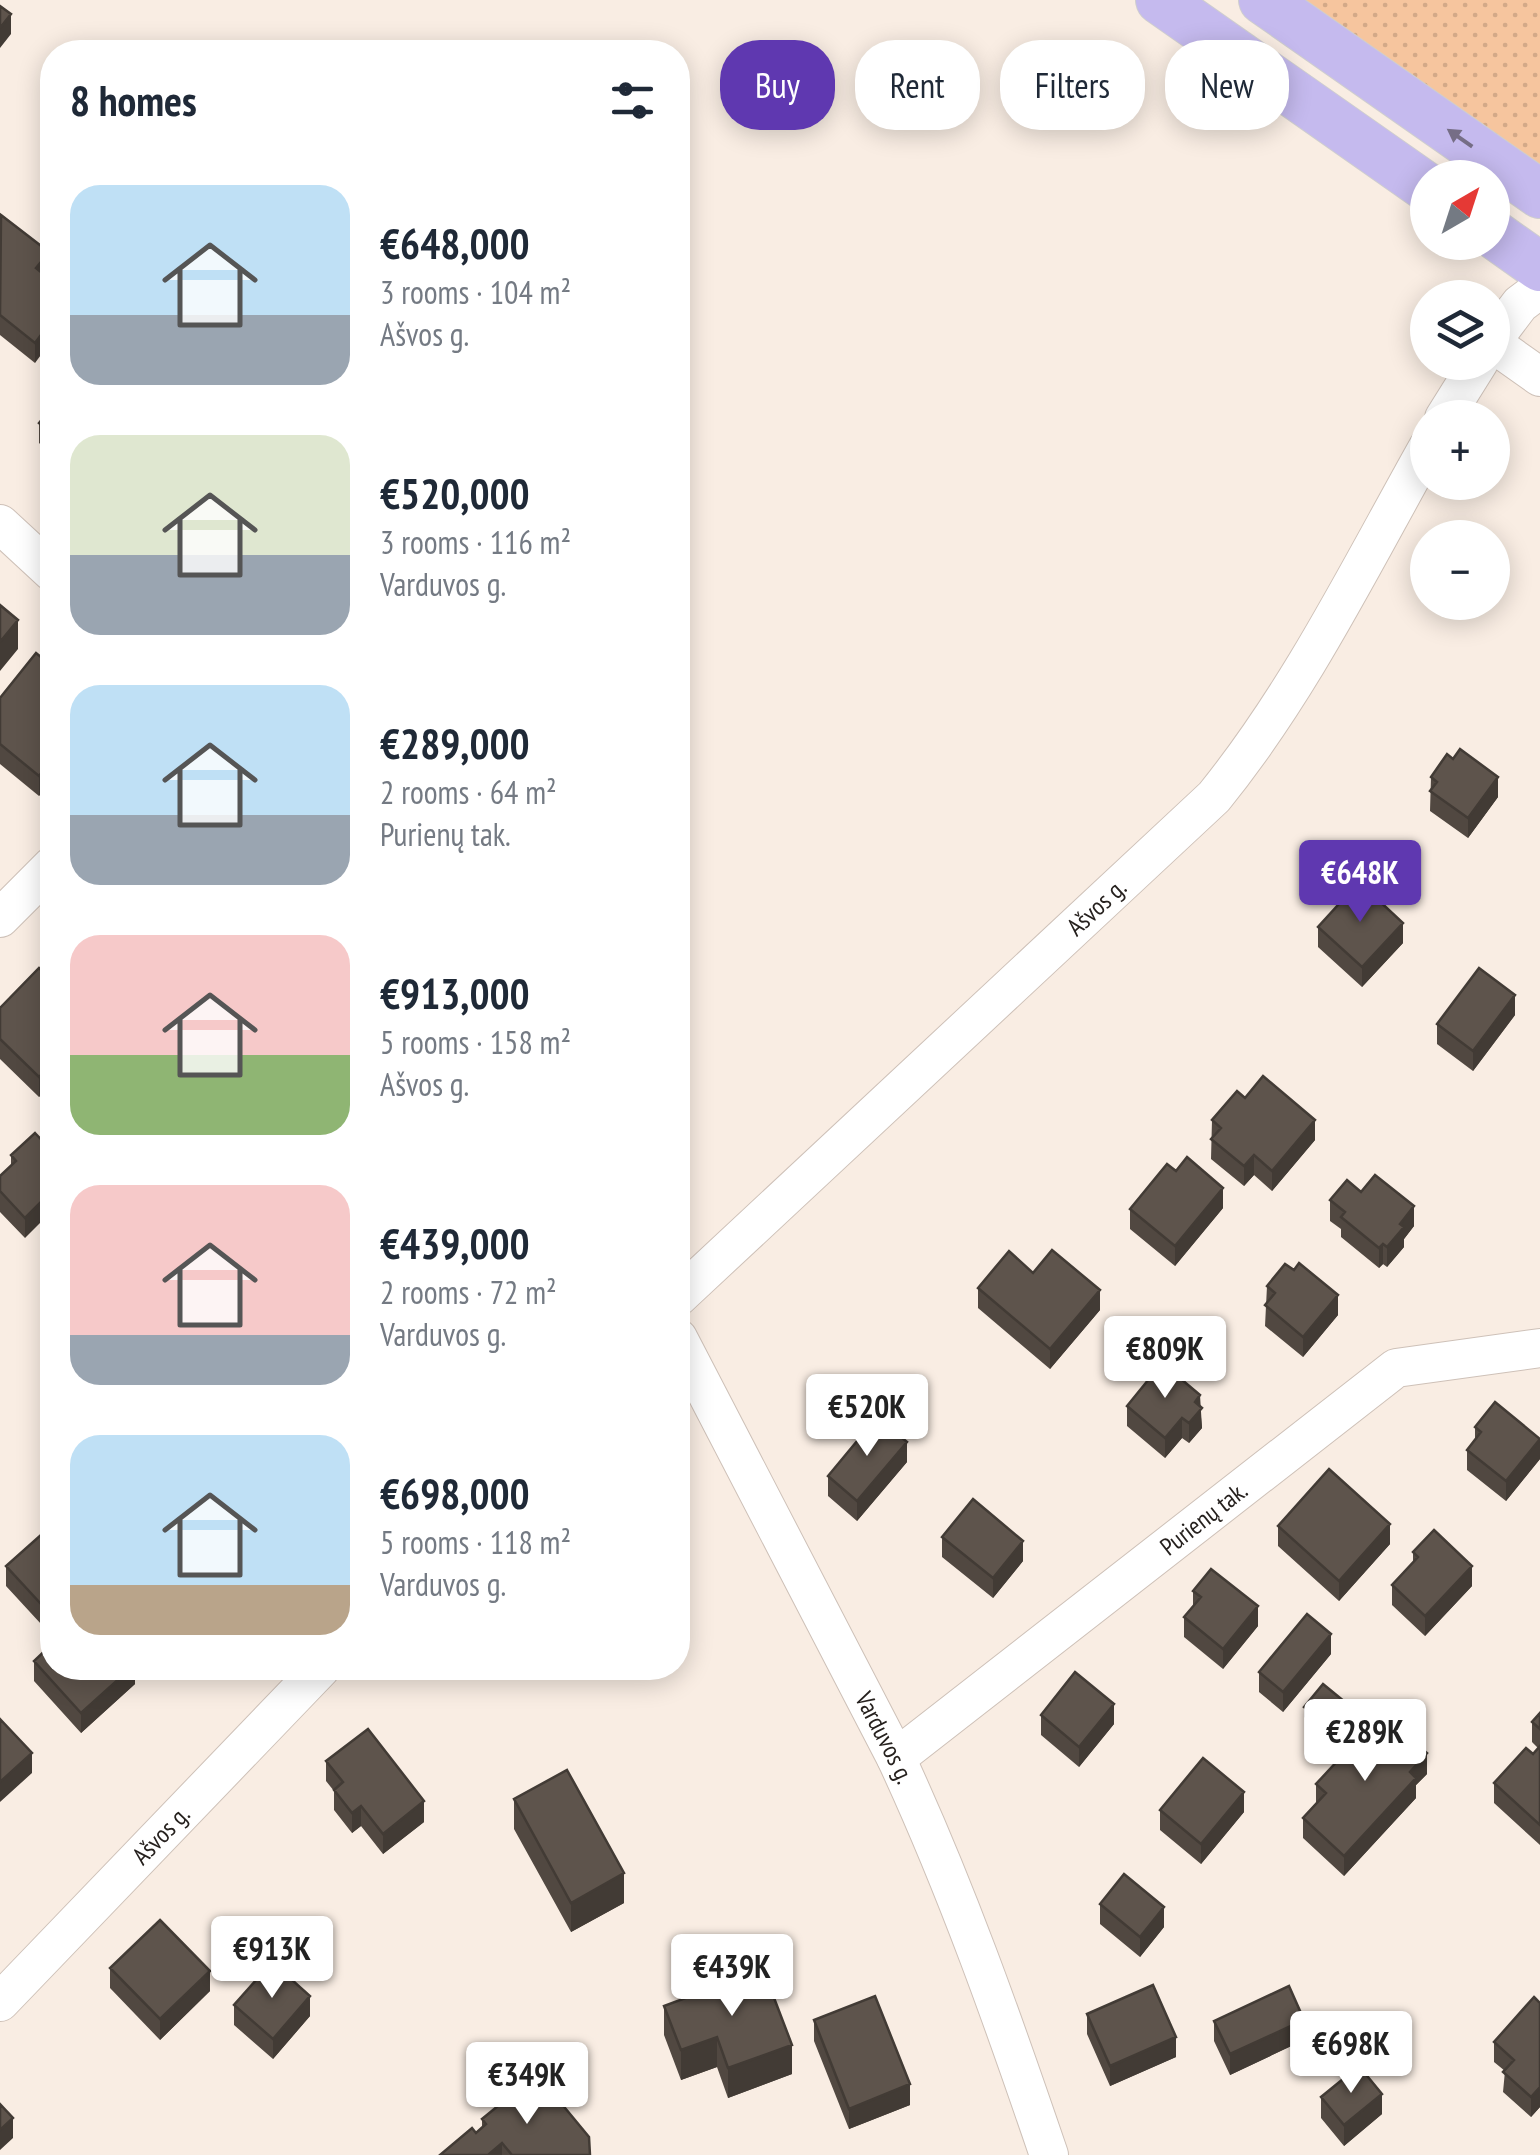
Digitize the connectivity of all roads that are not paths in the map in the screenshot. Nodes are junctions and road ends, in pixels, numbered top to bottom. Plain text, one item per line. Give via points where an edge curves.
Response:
1 (1160, 0) edge
2 (1264, 0) edge
3 (1410, 175) edge
4 (1540, 194) edge
5 (1510, 246) edge
6 (1540, 267) edge
7 (1540, 290) edge
8 (1510, 318) edge
9 (1510, 355) edge
10 (1540, 377) edge
11 (1410, 479) edge
12 (0, 524) edge
13 (40, 561) edge
14 (40, 878) edge
15 (0, 918) edge
16 (690, 1286) edge
17 (1540, 1348) edge
18 (690, 1361) edge
19 (309, 1680) edge
20 (896, 1758) junction
21 (0, 2002) edge
22 (1049, 2155) edge

1 - 3 main road
4 -> 2 main road
5 - 6 main road
7 - 8 street
9 - 10 street
11 - 16 street, Ašvos g. via 1289,695 1214,797
12 - 13 street
14 - 15 street
17 - 20 street, Purienų tak. via 1396,1368
18 - 20 street, Varduvos g.
19 - 21 street, Ašvos g.
20 - 22 street, Varduvos g. via 962,1907

